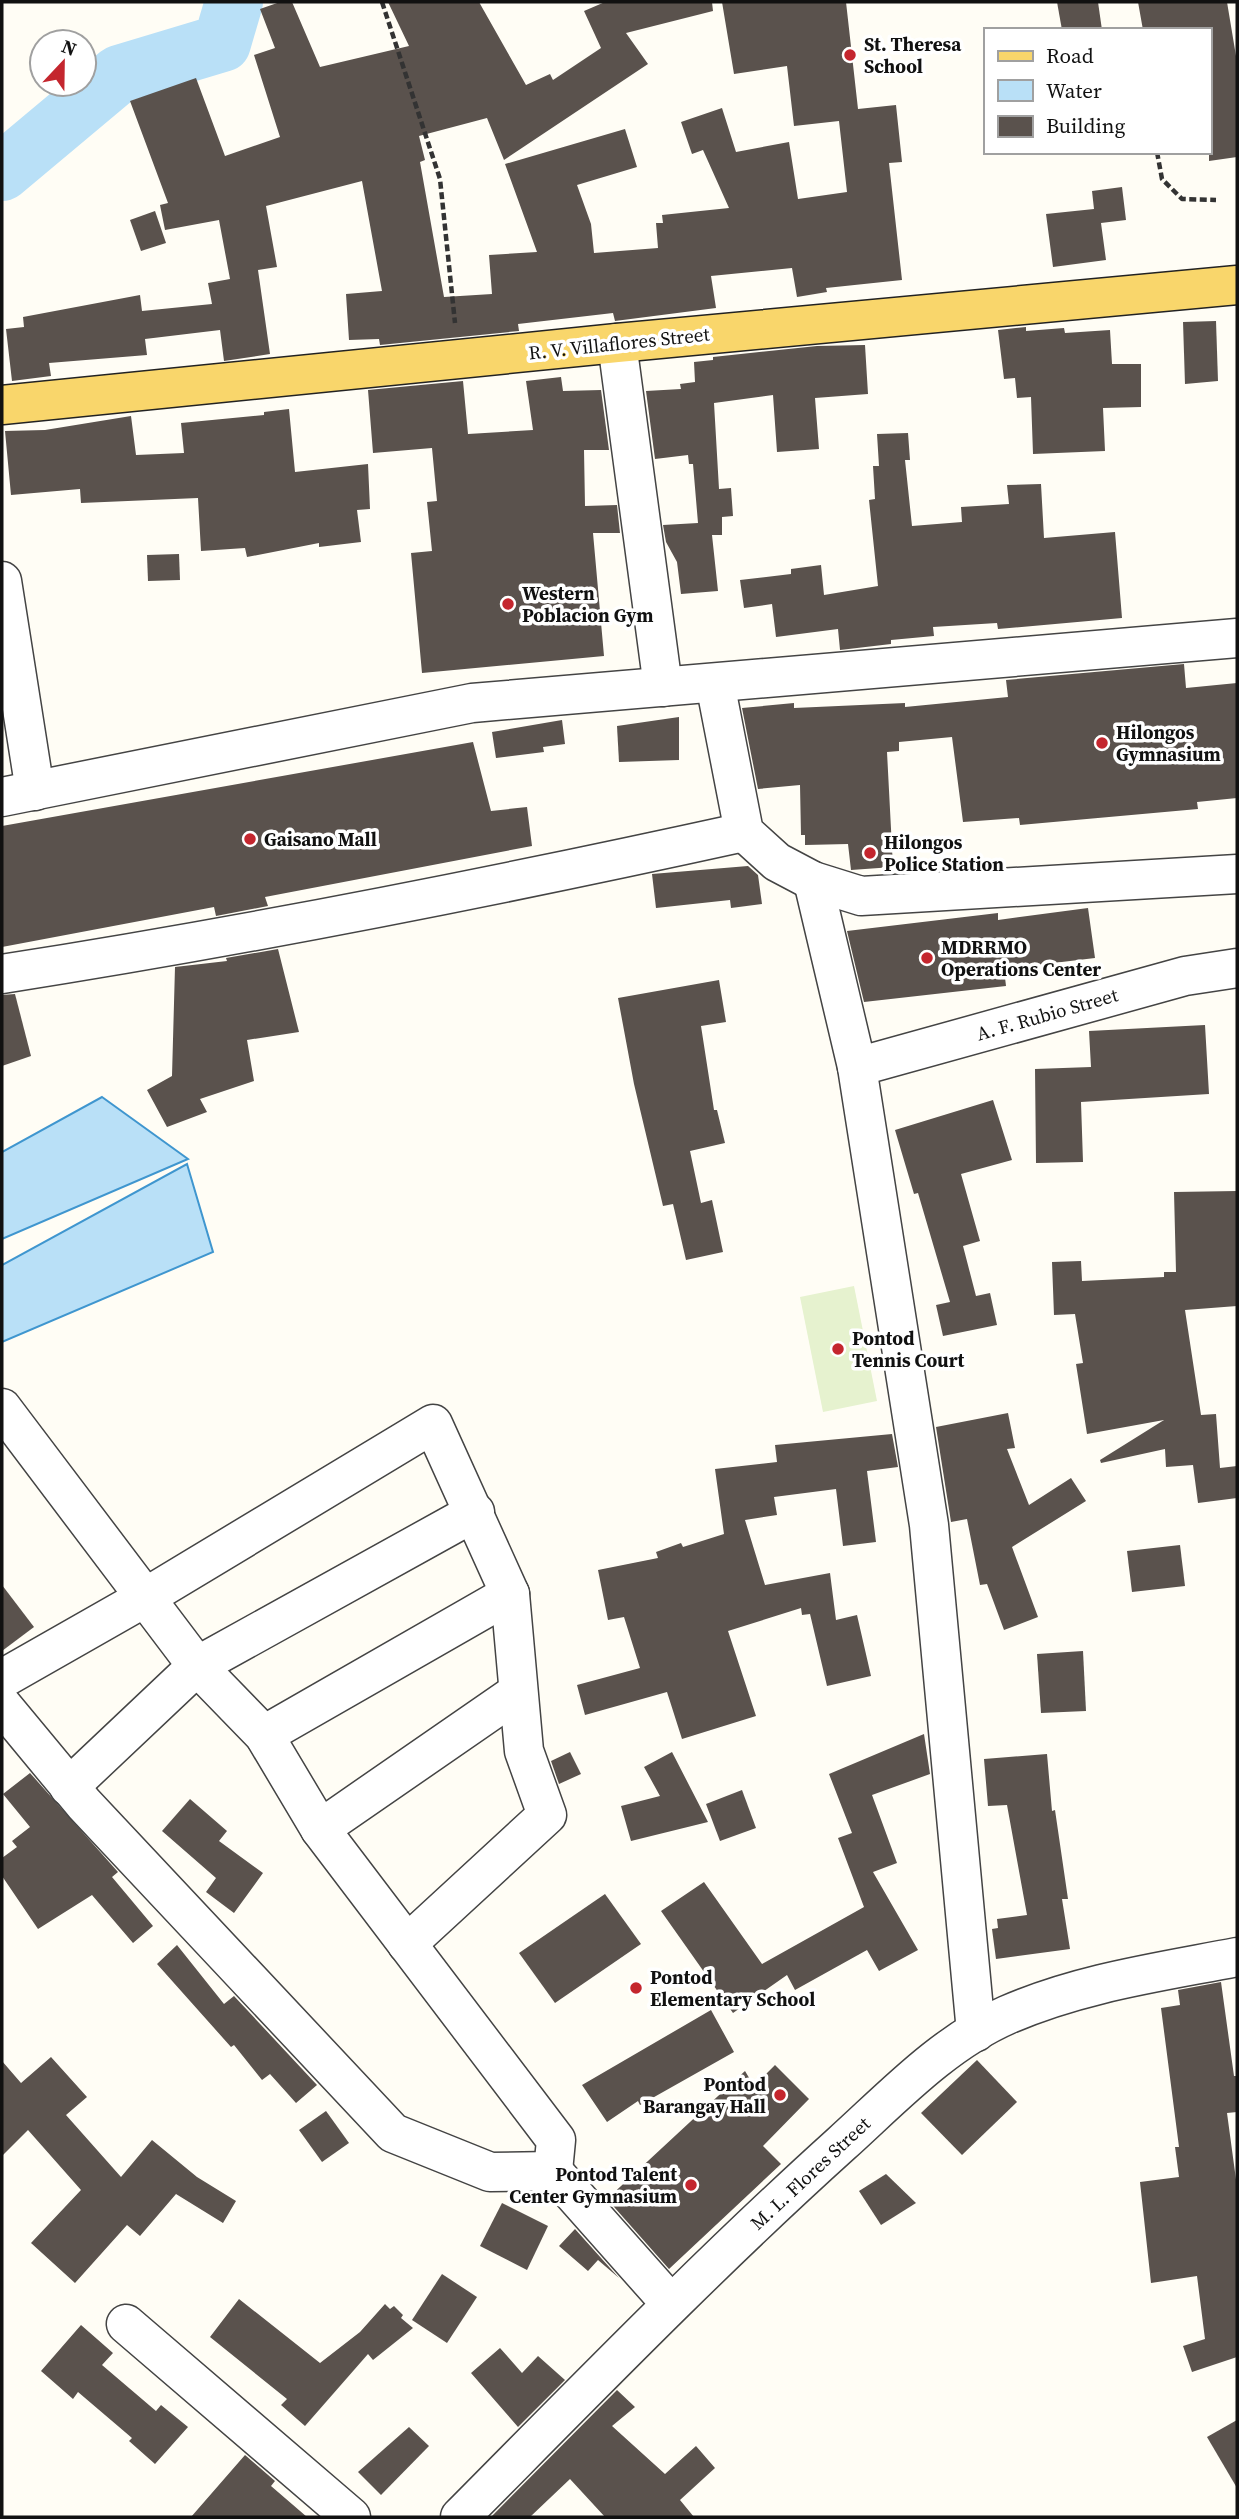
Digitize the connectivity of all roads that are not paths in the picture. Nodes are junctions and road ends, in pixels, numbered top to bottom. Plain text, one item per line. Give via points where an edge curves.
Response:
1 (1237, 285) edge
2 (617, 343) junction
3 (2, 405) edge
4 (2, 581) edge
5 (1237, 638) edge
6 (715, 682) junction
7 (663, 687) junction
8 (18, 794) edge
9 (744, 832) junction
10 (1237, 874) edge
11 (813, 881) junction
12 (1237, 968) edge
13 (2, 974) edge
14 (858, 1067) junction
15 (2, 1408) edge
16 (475, 1512) junction
17 (510, 1594) junction
18 (146, 1597) junction
19 (197, 1666) junction
20 (2, 1679) edge
21 (518, 1692) junction
22 (2, 1705) edge
23 (264, 1735) junction
24 (69, 1787) junction
25 (320, 1829) junction
26 (407, 1944) junction
27 (1237, 1957) edge
28 (976, 2032) junction
29 (553, 2171) junction
30 (671, 2304) junction
31 (126, 2324) dead end
32 (351, 2517) edge
33 (460, 2517) edge

1 - 2 main road, R. V. Villaflores Street
2 - 3 main road, R. V. Villaflores Street
2 - 7 street
4 - 8 street
5 - 6 street
6 - 7 street
6 - 9 street
7 - 8 street via 472,703
9 - 11 street via 777,862
9 - 13 street via 495,886
10 - 11 street via 861,895
11 - 14 street
12 - 14 street, A. F. Rubio Street via 1185,976
14 - 28 street via 929,1525
15 - 18 street
16 - 17 street
16 - 18 street via 433,1424
16 - 19 street
17 - 21 street
17 - 23 street
18 - 19 street
18 - 20 street
19 - 23 street
19 - 24 street
21 - 25 street
21 - 26 street via 524,1751 547,1815
22 - 24 street
23 - 25 street
24 - 29 street via 393,2133 489,2172
25 - 26 street
26 - 29 street via 556,2140
27 - 28 street, M. L. Flores Street via 1097,1984 1005,2016
28 - 30 street, M. L. Flores Street via 887,2102
29 - 30 street
30 - 33 street, M. L. Flores Street
31 - 32 street

